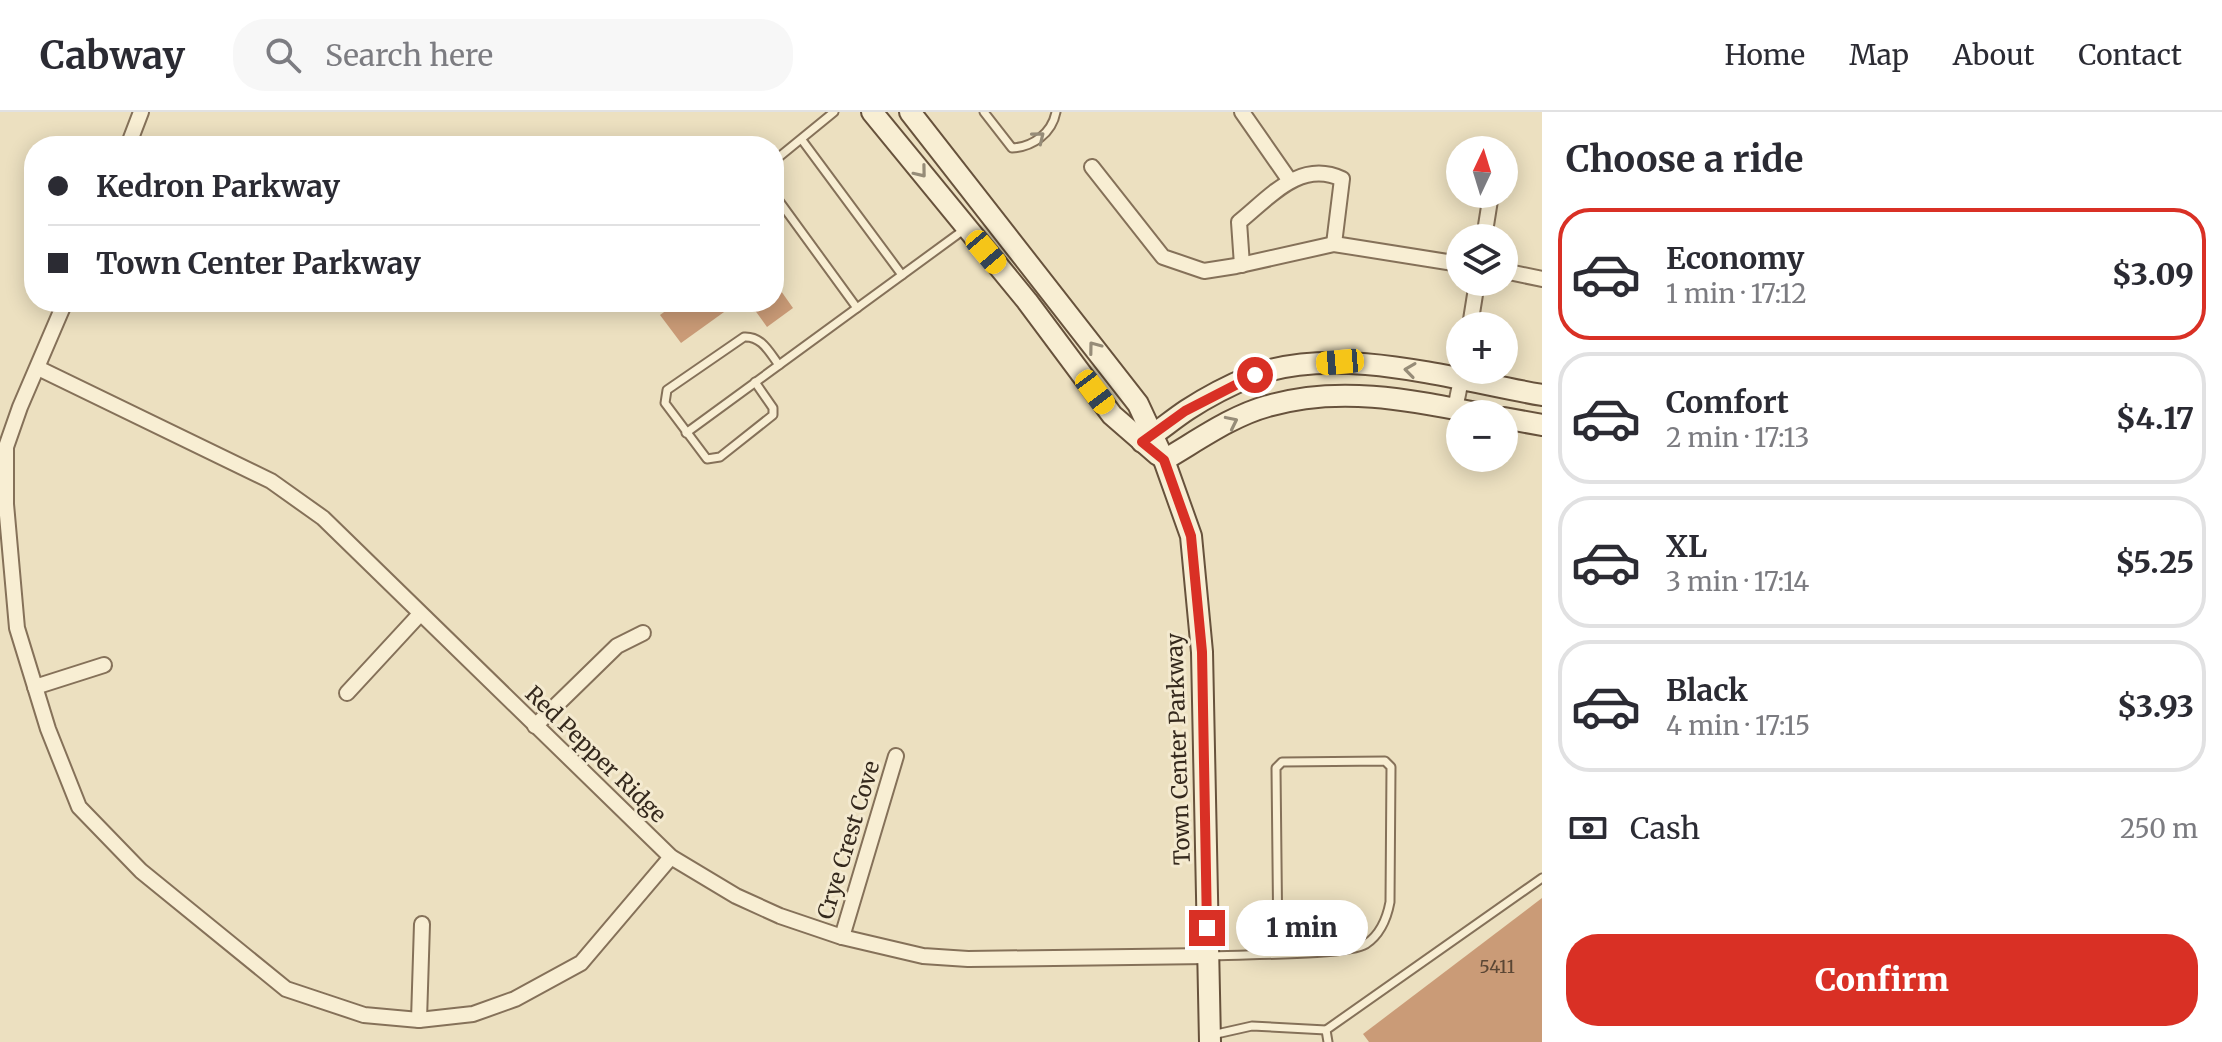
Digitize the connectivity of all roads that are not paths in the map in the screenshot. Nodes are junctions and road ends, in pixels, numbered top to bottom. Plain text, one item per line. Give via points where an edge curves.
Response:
1 (141, 112) edge
2 (834, 112) edge
3 (872, 112) edge
4 (910, 112) edge
5 (984, 112) edge
6 (1056, 112) edge
7 (1242, 112) edge
8 (132, 136) edge
9 (802, 140) junction
10 (784, 154) edge
11 (1092, 167) dead end
12 (1290, 181) junction
13 (784, 208) edge
14 (966, 228) junction
15 (1334, 244) junction
16 (1446, 262) edge
17 (1242, 265) junction
18 (1518, 274) edge
19 (902, 275) junction
20 (1542, 279) edge
21 (857, 308) junction
22 (61, 312) edge
23 (779, 365) junction
24 (38, 368) junction
25 (1446, 373) edge
26 (755, 382) junction
27 (1498, 384) edge
28 (1542, 395) edge
29 (1446, 407) edge
30 (1518, 421) edge
31 (1542, 425) edge
32 (686, 433) junction
33 (1147, 438) junction
34 (1164, 460) junction
35 (420, 614) junction
36 (643, 633) dead end
37 (104, 665) dead end
38 (35, 687) junction
39 (347, 693) dead end
40 (535, 726) junction
41 (896, 756) dead end
42 (671, 857) junction
43 (1542, 878) edge
44 (422, 924) dead end
45 (842, 937) junction
46 (1278, 953) junction
47 (1208, 956) junction
48 (419, 1020) junction
49 (1326, 1030) junction
50 (1210, 1039) edge
51 (1328, 1042) edge

1 - 8 street
2 - 9 lane
3 -> 14 street
33 -> 4 street via 1138,404
5 -> 6 lane via 1012,148 1026,148 1053,126
7 - 12 street
9 - 10 lane
9 - 19 lane
11 - 17 street via 1163,257 1204,271
12 - 15 street via 1308,172 1342,179
12 - 17 street via 1239,222
13 - 21 lane
14 - 19 lane
14 - 33 street via 1112,415
15 - 16 street
15 - 17 street
18 - 20 street
19 - 21 lane
21 - 23 lane
22 - 24 street
23 - 26 lane
23 - 32 lane via 760,340 744,337 673,385 665,403
24 - 35 street, Red Pepper Ridge via 271,481 323,518
24 - 38 street via 6,447 17,628
25 -> 33 street via 1340,362 1255,375 1205,399
26 - 32 lane
26 - 32 lane via 773,415 720,457 707,459
27 - 28 street
34 -> 29 street via 1229,422 1266,406 1314,395 1402,399
30 - 31 street
33 - 34 street
34 - 47 street, Town Center Parkway via 1191,536 1202,652
35 - 39 street
35 - 40 street, Red Pepper Ridge
36 - 40 street via 617,646
37 - 38 street
38 - 48 street via 79,807 141,871 286,989 364,1015
40 - 42 street, Red Pepper Ridge
41 - 45 street, Crye Crest Cove
42 - 45 street, Red Pepper Ridge via 736,896
42 - 48 street via 581,963 515,999 473,1014
43 - 49 lane
44 - 48 street
45 - 47 street, Red Pepper Ridge via 923,956 968,959
46 - 46 lane via 1352,950 1366,943 1387,918 1391,767 1385,761 1282,762 1276,768
46 - 47 lane
47 - 50 street, Town Center Parkway
49 - 50 lane via 1252,1026
49 - 51 lane

